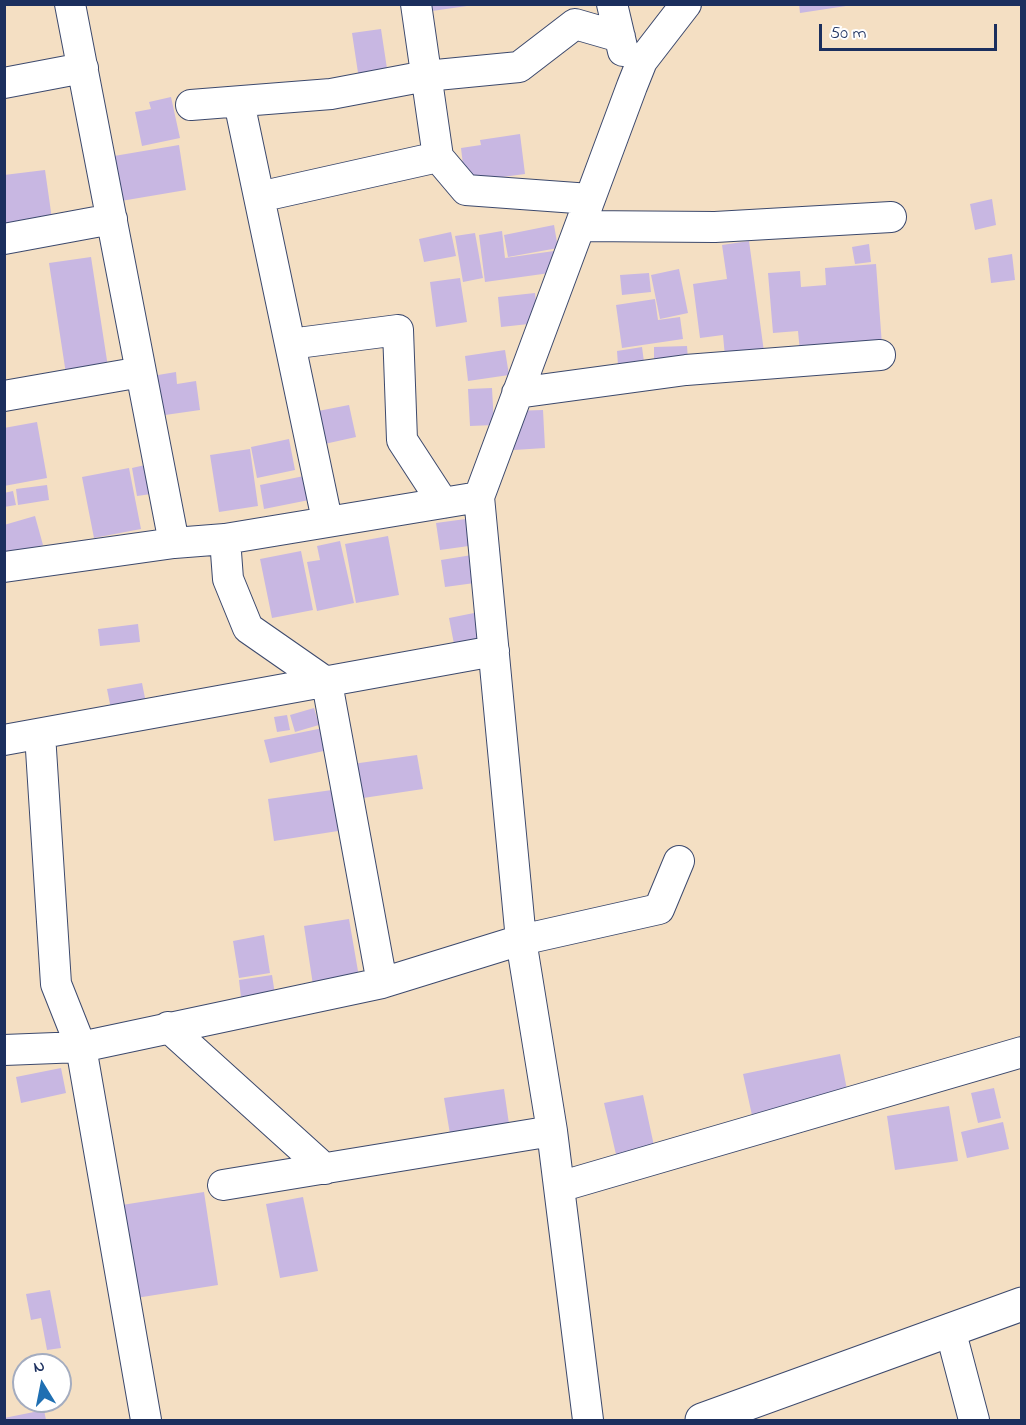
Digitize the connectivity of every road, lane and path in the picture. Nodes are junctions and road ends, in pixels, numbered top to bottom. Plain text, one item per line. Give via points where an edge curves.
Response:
1 (70, 4) edge
2 (416, 4) edge
3 (612, 4) edge
4 (686, 4) edge
5 (620, 37) junction
6 (83, 68) junction
7 (426, 76) junction
8 (4, 84) edge
9 (632, 86) junction
10 (239, 102) junction
11 (191, 105) dead end
12 (438, 157) junction
13 (259, 197) junction
14 (585, 212) junction
15 (891, 217) dead end
16 (112, 219) junction
17 (4, 239) edge
18 (290, 344) junction
19 (880, 356) dead end
20 (141, 372) junction
21 (517, 393) junction
22 (4, 396) edge
23 (479, 497) junction
24 (443, 503) junction
25 (327, 520) junction
26 (225, 538) junction
27 (174, 543) junction
28 (4, 567) edge
29 (494, 651) junction
30 (327, 683) junction
31 (40, 734) junction
32 (4, 740) edge
33 (679, 861) dead end
34 (521, 940) junction
35 (382, 983) junction
36 (168, 1027) junction
37 (81, 1047) junction
38 (4, 1050) edge
39 (1022, 1052) edge
40 (552, 1131) junction
41 (325, 1168) junction
42 (223, 1185) dead end
43 (559, 1187) junction
44 (1022, 1304) edge
45 (950, 1329) junction
46 (146, 1420) edge
47 (588, 1420) edge
48 (702, 1420) edge
49 (974, 1420) edge

1 - 6 street
2 - 7 street
3 - 5 street
4 - 9 street via 642,61
5 - 7 street via 575,24 519,67
5 - 9 street
6 - 8 street
6 - 16 street
7 - 10 street via 331,94
7 - 12 street
9 - 14 street
10 - 11 street
10 - 13 street
12 - 13 street
12 - 14 street via 466,190
13 - 18 street
14 - 15 street via 716,227
14 - 21 street
16 - 17 street
16 - 20 street
18 - 24 street via 398,330 402,440
18 - 25 street
19 - 21 street via 686,370
20 - 22 street
20 - 27 street
21 - 23 street
23 - 24 street
23 - 29 street
24 - 25 street
25 - 26 street
26 - 27 street
26 - 30 street via 228,579 248,628
27 - 28 street
29 - 30 street
29 - 34 street
30 - 31 street
30 - 35 street
31 - 32 street
31 - 37 street via 56,984
33 - 34 street via 659,909
34 - 35 street
34 - 40 street
35 - 36 street
36 - 37 street
36 - 41 street
37 - 38 street
37 - 46 street
39 - 43 street
40 - 41 street
40 - 43 street
41 - 42 street
43 - 47 street
44 - 45 main road
45 - 48 main road
45 - 49 street

